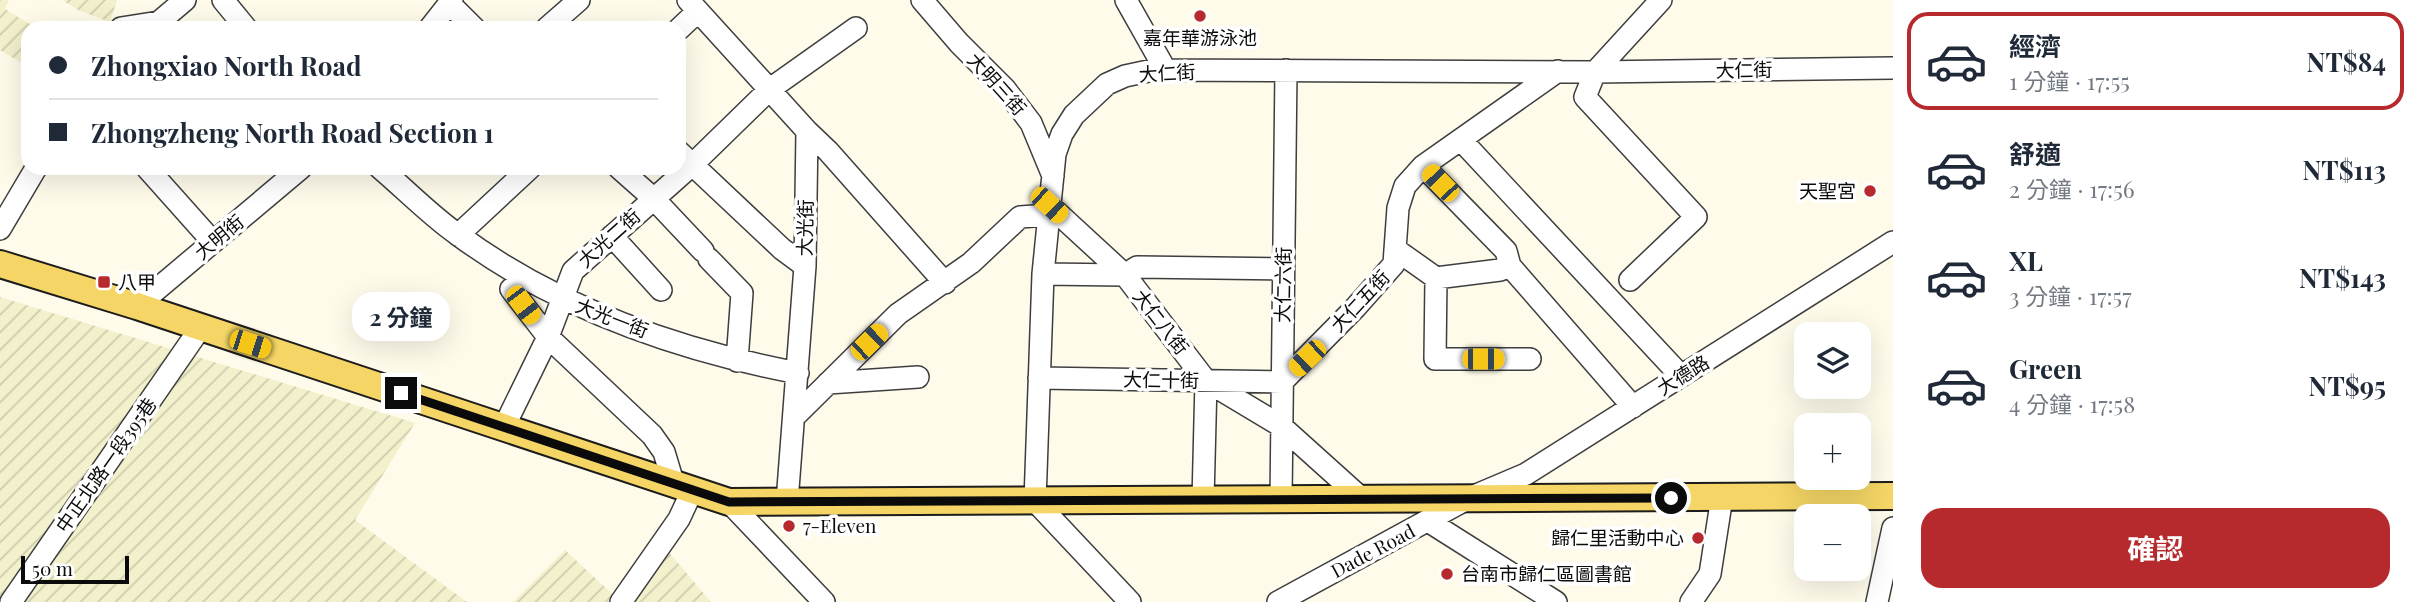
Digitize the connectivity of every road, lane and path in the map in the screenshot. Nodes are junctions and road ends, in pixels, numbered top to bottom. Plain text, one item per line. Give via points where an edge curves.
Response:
1 (185, 0) edge
2 (223, 0) edge
3 (579, 0) edge
4 (922, 0) edge
5 (1126, 0) edge
6 (1661, 0) edge
7 (451, 2) edge
8 (693, 6) edge
9 (160, 21) edge
10 (240, 21) edge
11 (436, 21) edge
12 (468, 21) edge
13 (557, 21) edge
14 (684, 21) edge
15 (856, 28) dead end
16 (1893, 68) edge
17 (1286, 70) junction
18 (1166, 71) junction
19 (1559, 71) junction
20 (1595, 72) junction
21 (770, 89) junction
22 (807, 131) junction
23 (1461, 140) junction
24 (686, 158) edge
25 (686, 160) edge
26 (1423, 166) junction
27 (32, 175) edge
28 (153, 175) edge
29 (293, 175) edge
30 (388, 175) edge
31 (523, 175) edge
32 (628, 175) edge
33 (673, 175) edge
34 (1054, 178) junction
35 (654, 199) junction
36 (1048, 210) junction
37 (0, 229) edge
38 (458, 236) junction
39 (612, 236) junction
40 (213, 242) junction
41 (1893, 242) edge
42 (1395, 249) junction
43 (0, 264) edge
44 (804, 266) junction
45 (1510, 266) junction
46 (1283, 269) junction
47 (1043, 274) junction
48 (1125, 275) junction
49 (1436, 278) junction
50 (1630, 280) dead end
51 (944, 283) junction
52 (511, 289) dead end
53 (661, 290) dead end
54 (562, 298) junction
55 (137, 306) junction
56 (201, 327) junction
57 (548, 337) junction
58 (1530, 359) dead end
59 (737, 361) junction
60 (798, 373) junction
61 (1681, 376) junction
62 (918, 377) dead end
63 (1039, 378) junction
64 (1206, 381) junction
65 (1282, 382) junction
66 (828, 383) junction
67 (1633, 407) junction
68 (795, 416) junction
69 (1281, 426) junction
70 (504, 427) junction
71 (683, 485) junction
72 (1893, 496) edge
73 (1722, 497) junction
74 (1361, 498) junction
75 (1467, 499) junction
76 (1035, 500) junction
77 (1203, 500) junction
78 (1281, 500) junction
79 (729, 502) junction
80 (787, 502) junction
81 (1428, 522) junction
82 (1893, 528) edge
83 (11, 602) edge
84 (621, 602) edge
85 (824, 602) edge
86 (1130, 602) edge
87 (1278, 602) edge
88 (1556, 602) edge
89 (1691, 602) edge
90 (1877, 602) edge

1 - 9 street
2 - 10 street
3 - 13 street
4 - 34 street, 大明三街 via 1031,123
5 - 18 street
6 - 20 street
7 - 11 street
7 - 12 street
8 - 14 street
8 - 21 street
15 - 21 street, 大光二街
16 - 20 street, 大仁街
17 - 18 street, 大仁街
17 - 19 street, 大仁街
17 - 46 street, 大仁六街
18 - 34 street, 大仁街 via 1125,76 1107,84 1087,102 1062,134
19 - 20 street, 大仁街
19 - 23 street, 大仁五街
20 - 50 street via 1585,97 1696,218
21 - 22 street
21 - 24 street, 大光二街
22 - 44 street, 大光街
22 - 51 street
23 - 26 street, 大仁五街
23 - 61 street
25 - 44 street
26 - 42 street, 大仁五街 via 1401,197
26 - 45 street via 1506,251
27 - 37 street
28 - 40 street
29 - 40 street, 大明街
30 - 38 street, 大光一街
31 - 38 street
32 - 35 street
33 - 35 street, 大光二街
34 - 36 street, 大仁街
35 - 39 street, 大光二街
35 - 59 street via 742,293
36 - 47 street, 大仁街
36 - 48 street, 大仁八街
36 - 51 street via 1020,217
38 - 54 street, 大光一街
39 - 53 street
39 - 54 street, 大光二街 via 573,271
40 - 55 street, 大明街
41 - 61 street, 大德路
42 - 49 street
42 - 65 street, 大仁五街 via 1394,264
43 - 55 main road
44 - 60 street, 大光街
45 - 49 street
45 - 67 street
46 - 48 street via 1137,267
46 - 65 street, 大仁六街
47 - 48 street
47 - 63 street, 大仁街
48 - 64 street, 大仁八街
49 - 58 street via 1435,359
51 - 66 street via 898,314
52 - 57 street
54 - 57 street, 大光二街
54 - 59 street, 大光一街 via 607,318
55 - 56 main road
56 - 70 main road
56 - 83 street, 中正北路一段395巷
57 - 70 street, 大光二街
57 - 71 street via 652,435
59 - 60 street, 大光一街
60 - 68 street, 大光街
61 - 67 street, 大德路
62 - 66 street
63 - 64 street, 大仁十街
63 - 76 street, 大仁街
64 - 65 street, 大仁十街
64 - 69 street, 大仁八街
64 - 77 street
65 - 69 street, 大仁六街
66 - 68 street
67 - 75 street, 大德路 via 1526,474
68 - 80 street, 大光街
69 - 74 street, 大仁八街
69 - 78 street, 大仁六街
70 - 71 main road
71 - 79 main road
71 - 84 street via 679,519
72 - 73 main road
73 - 75 main road
73 - 89 street via 1710,574
74 - 75 main road
74 - 78 main road
75 - 81 street, Dade Road
76 - 77 main road
76 - 80 main road
76 - 86 street
77 - 78 main road
79 - 80 main road
79 - 85 street
81 - 87 street, Dade Road
81 - 88 street
82 - 90 street

